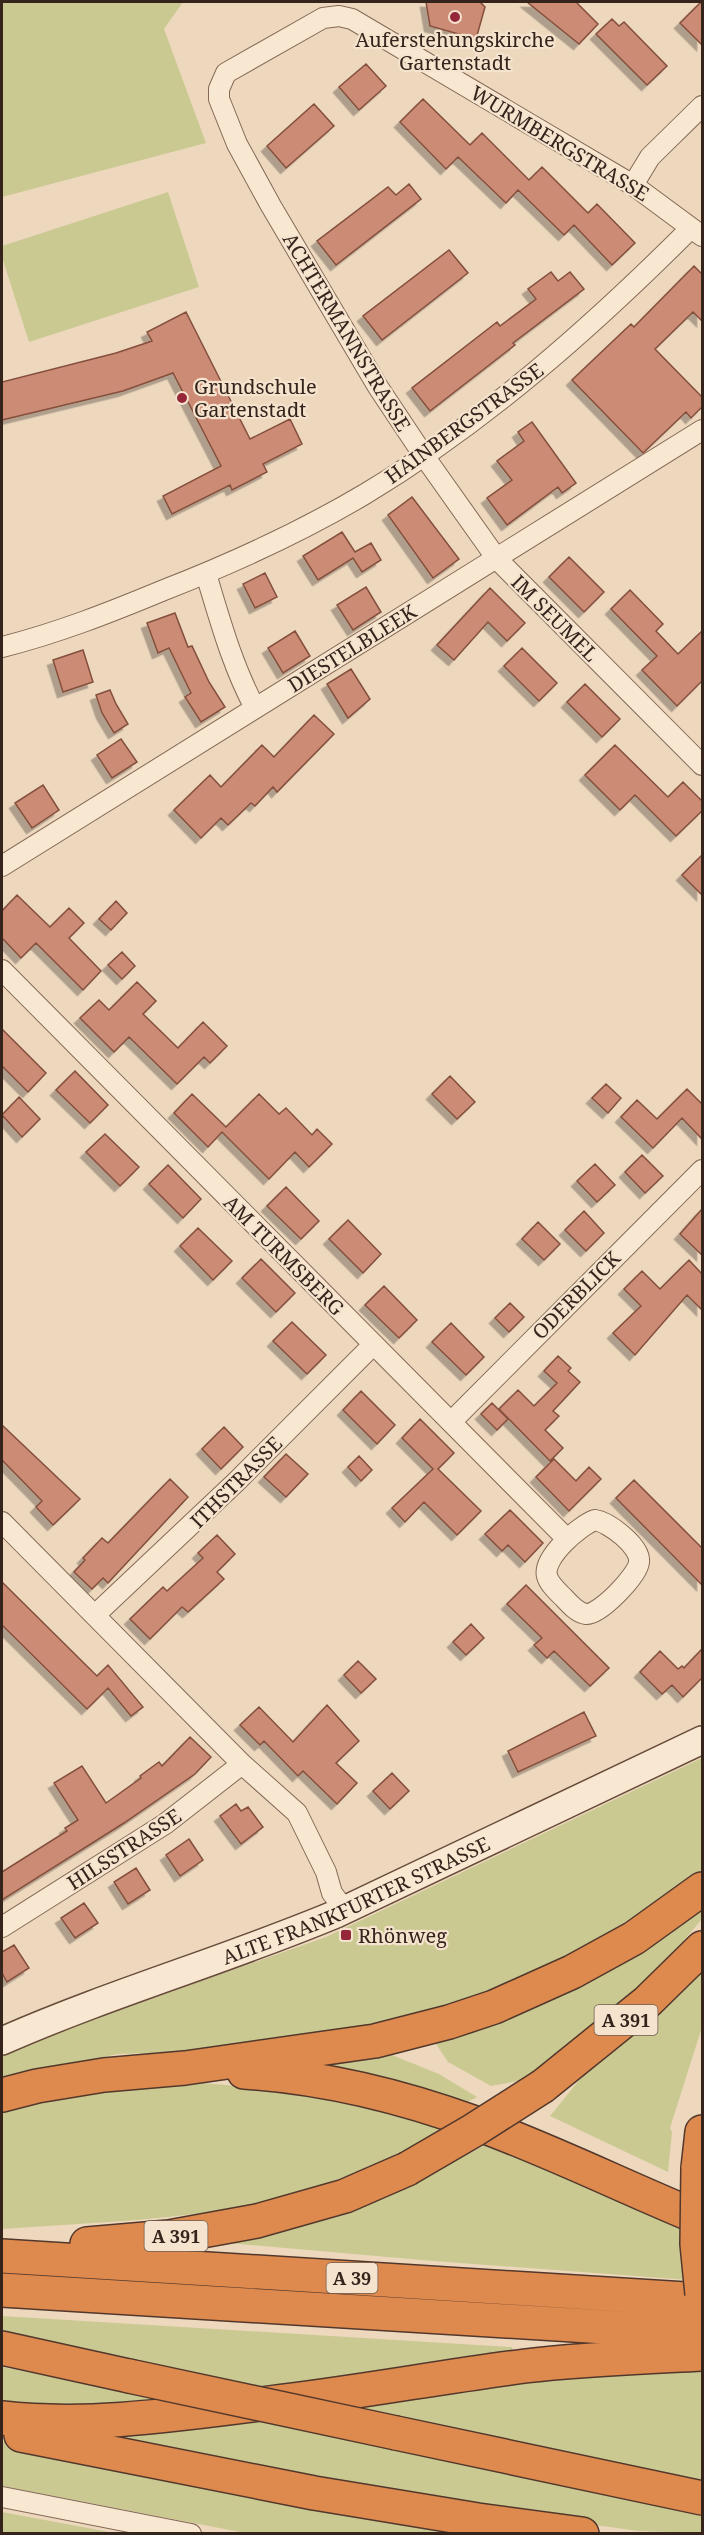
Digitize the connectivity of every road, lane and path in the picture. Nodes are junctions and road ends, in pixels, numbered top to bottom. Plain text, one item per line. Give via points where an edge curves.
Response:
1 (702, 106) edge
2 (633, 185) junction
3 (272, 206) joint
4 (697, 232) edge
5 (702, 430) edge
6 (424, 456) junction
7 (497, 560) junction
8 (206, 574) junction
9 (2, 646) edge
10 (255, 708) junction
11 (702, 765) edge
12 (2, 866) edge
13 (2, 970) edge
14 (702, 1170) edge
15 (373, 1345) junction
16 (451, 1422) junction
17 (5, 1532) edge
18 (567, 1539) junction
19 (95, 1615) junction
20 (702, 1740) edge
21 (242, 1764) junction
22 (702, 1889) edge
23 (344, 1909) junction
24 (2, 1928) edge
25 (702, 1948) edge
26 (2, 2041) edge
27 (185, 2068) junction
28 (2, 2095) edge
29 (702, 2132) edge
30 (702, 2219) edge
31 (2, 2250) edge
32 (2, 2256) edge
33 (2, 2290) edge
34 (702, 2294) edge
35 (702, 2300) edge
36 (702, 2333) edge
37 (2, 2348) edge
38 (702, 2354) edge
39 (2, 2418) edge
40 (2, 2431) edge
41 (2, 2498) edge
42 (702, 2498) edge
43 (191, 2534) edge
44 (582, 2534) edge

1 - 2 street via 650,157
2 - 3 street, WURMBERGSTRASSE via 352,19 330,16 235,66 226,73 219,89 222,110
2 - 4 street, WURMBERGSTRASSE
3 - 6 street, ACHTERMANNSTRASSE via 378,387
4 - 6 street, HAINBERGSTRASSE via 558,354
5 - 7 street, DIESTELBLEEK
6 - 7 street, IM SEUMEL
6 - 8 street, HAINBERGSTRASSE via 327,515
7 - 10 street, DIESTELBLEEK
7 - 11 street, IM SEUMEL
8 - 9 street, HAINBERGSTRASSE via 105,615
8 - 10 street via 227,647
10 - 12 street, DIESTELBLEEK
13 - 15 street, AM TURMSBERG
14 - 16 street, ODERBLICK
15 - 16 street, AM TURMSBERG
15 - 19 street, ITHSTRASSE
16 - 18 street, AM TURMSBERG
17 - 19 street
18 - 18 street via 595,1520 613,1528 638,1554 635,1572 596,1612 585,1614 576,1610 547,1577 550,1559
19 - 21 street
20 - 23 street, ALTE FRANKFURTER STRASSE
21 - 23 street via 297,1814 326,1872 332,1893
21 - 24 street, HILSSTRASSE via 165,1824
22 - 27 highway via 606,1955 494,2007 375,2041
23 - 26 street, ALTE FRANKFURTER STRASSE via 288,1934 120,1993
25 - 31 highway, A 391, bridge via 647,2002 543,2085 407,2169 345,2196 257,2221 169,2238
27 - 28 highway via 104,2075
27 - 30 highway via 323,2081 422,2105 475,2123
29 - 34 highway, bridge via 697,2244
32 - 35 highway, A 39
33 - 36 highway, A 39
37 - 42 highway, bridge
38 - 39 highway via 527,2366 347,2394 180,2414 103,2421 33,2422
40 - 44 highway via 314,2493
41 - 43 street

